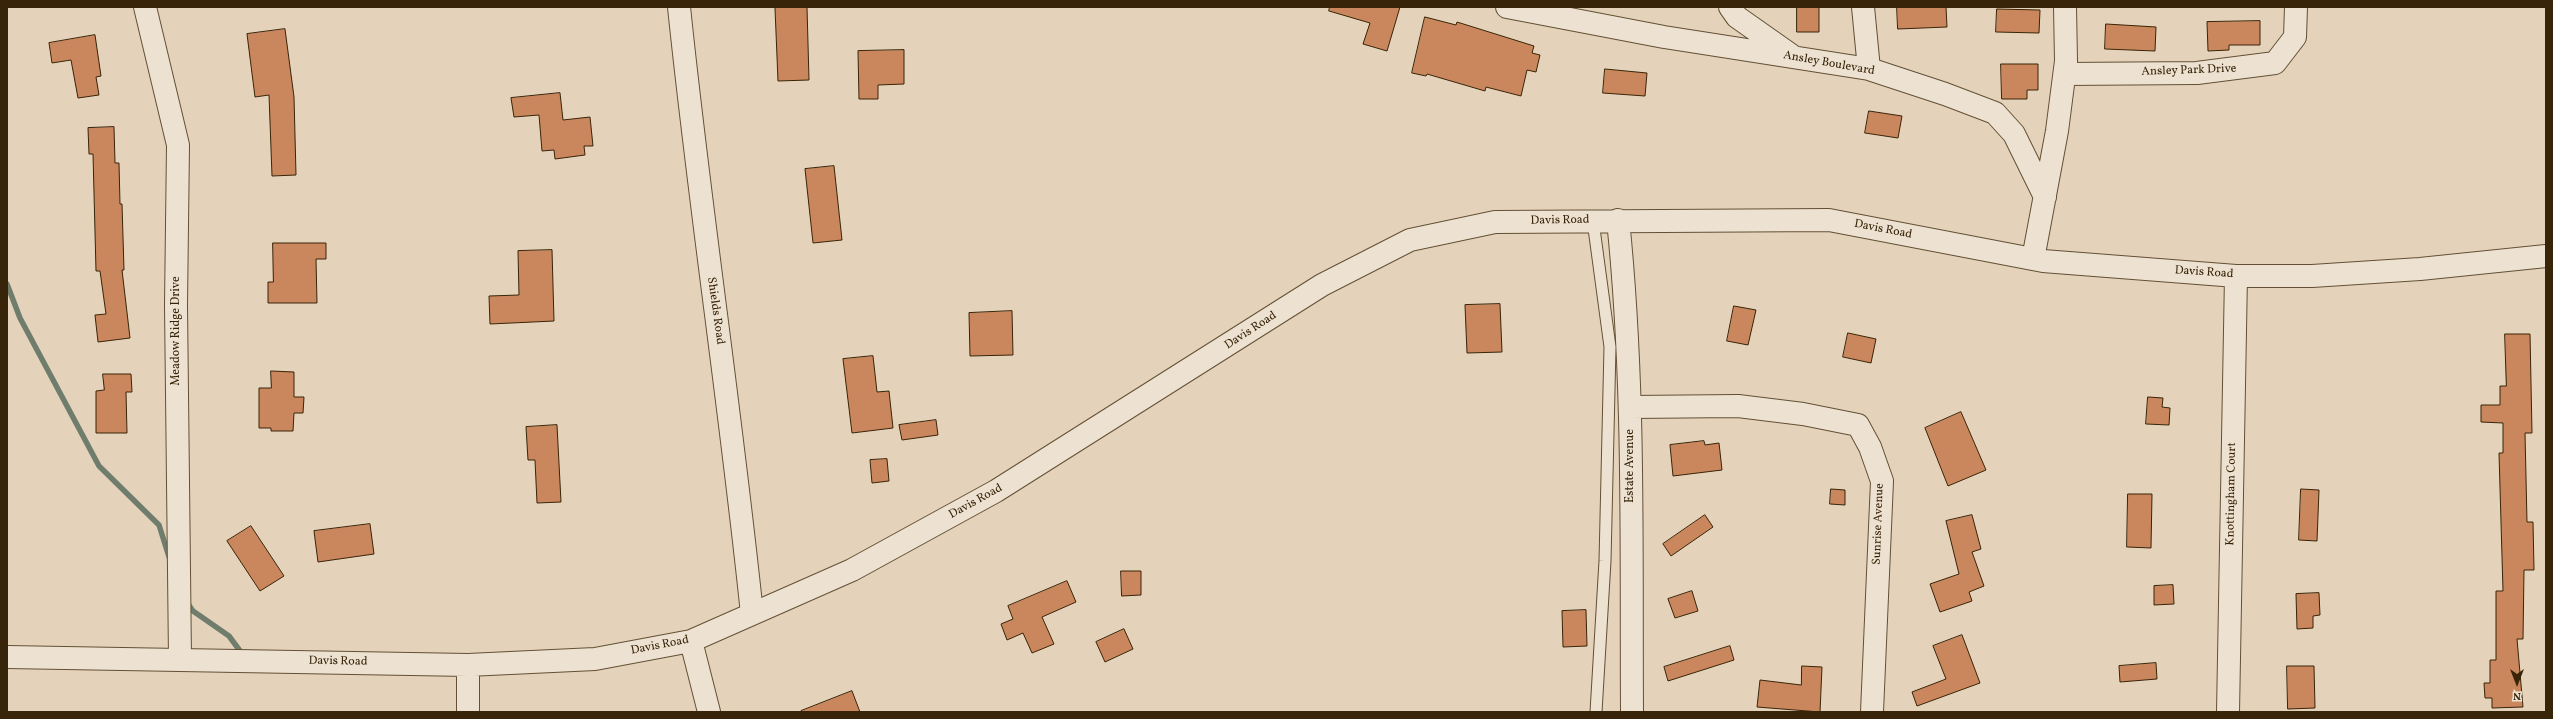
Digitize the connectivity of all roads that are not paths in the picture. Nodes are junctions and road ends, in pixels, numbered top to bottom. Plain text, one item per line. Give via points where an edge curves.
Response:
1 (145, 7) edge
2 (679, 7) edge
3 (1507, 7) edge
4 (1730, 7) edge
5 (1863, 7) edge
6 (2065, 7) edge
7 (2296, 7) edge
8 (1795, 58) junction
9 (1869, 69) junction
10 (2064, 74) junction
11 (2045, 197) junction
12 (1593, 220) junction
13 (1618, 220) junction
14 (2546, 256) edge
15 (2032, 259) junction
16 (2236, 276) junction
17 (1631, 407) junction
18 (752, 614) junction
19 (691, 641) junction
20 (7, 657) edge
21 (180, 659) junction
22 (468, 665) junction
23 (468, 712) edge
24 (709, 712) edge
25 (1596, 712) edge
26 (1632, 712) edge
27 (1872, 712) edge
28 (2228, 712) edge

1 - 21 street, Meadow Ridge Drive via 178,145 176,305
2 - 18 street, Shields Road via 694,158 740,495
3 - 8 street, Ansley Boulevard via 1664,37
4 - 8 street via 1737,17
5 - 9 street
6 - 10 street
7 - 10 street, Ansley Park Drive via 2295,37 2275,63 2197,73
8 - 9 street, Ansley Boulevard
9 - 11 street, Ansley Boulevard via 1995,113 2014,134
10 - 11 street
11 - 15 street
12 - 13 street, Davis Road
12 - 18 street, Davis Road via 1494,222 1410,240 1322,285 996,491 852,570
12 - 25 lane via 1610,347 1606,561
13 - 15 street, Davis Road via 1829,220
13 - 17 street, Estate Avenue via 1626,306
14 - 16 street, Davis Road via 2420,269 2312,276
15 - 16 street, Davis Road
16 - 28 street, Knottingham Court
17 - 26 street, Estate Avenue
17 - 27 street, Sunrise Avenue via 1738,406 1803,414 1858,425 1870,447 1882,481
18 - 19 street, Davis Road
19 - 22 street, Davis Road via 595,659
19 - 24 street
20 - 21 street, Davis Road
21 - 22 street, Davis Road
22 - 23 street

